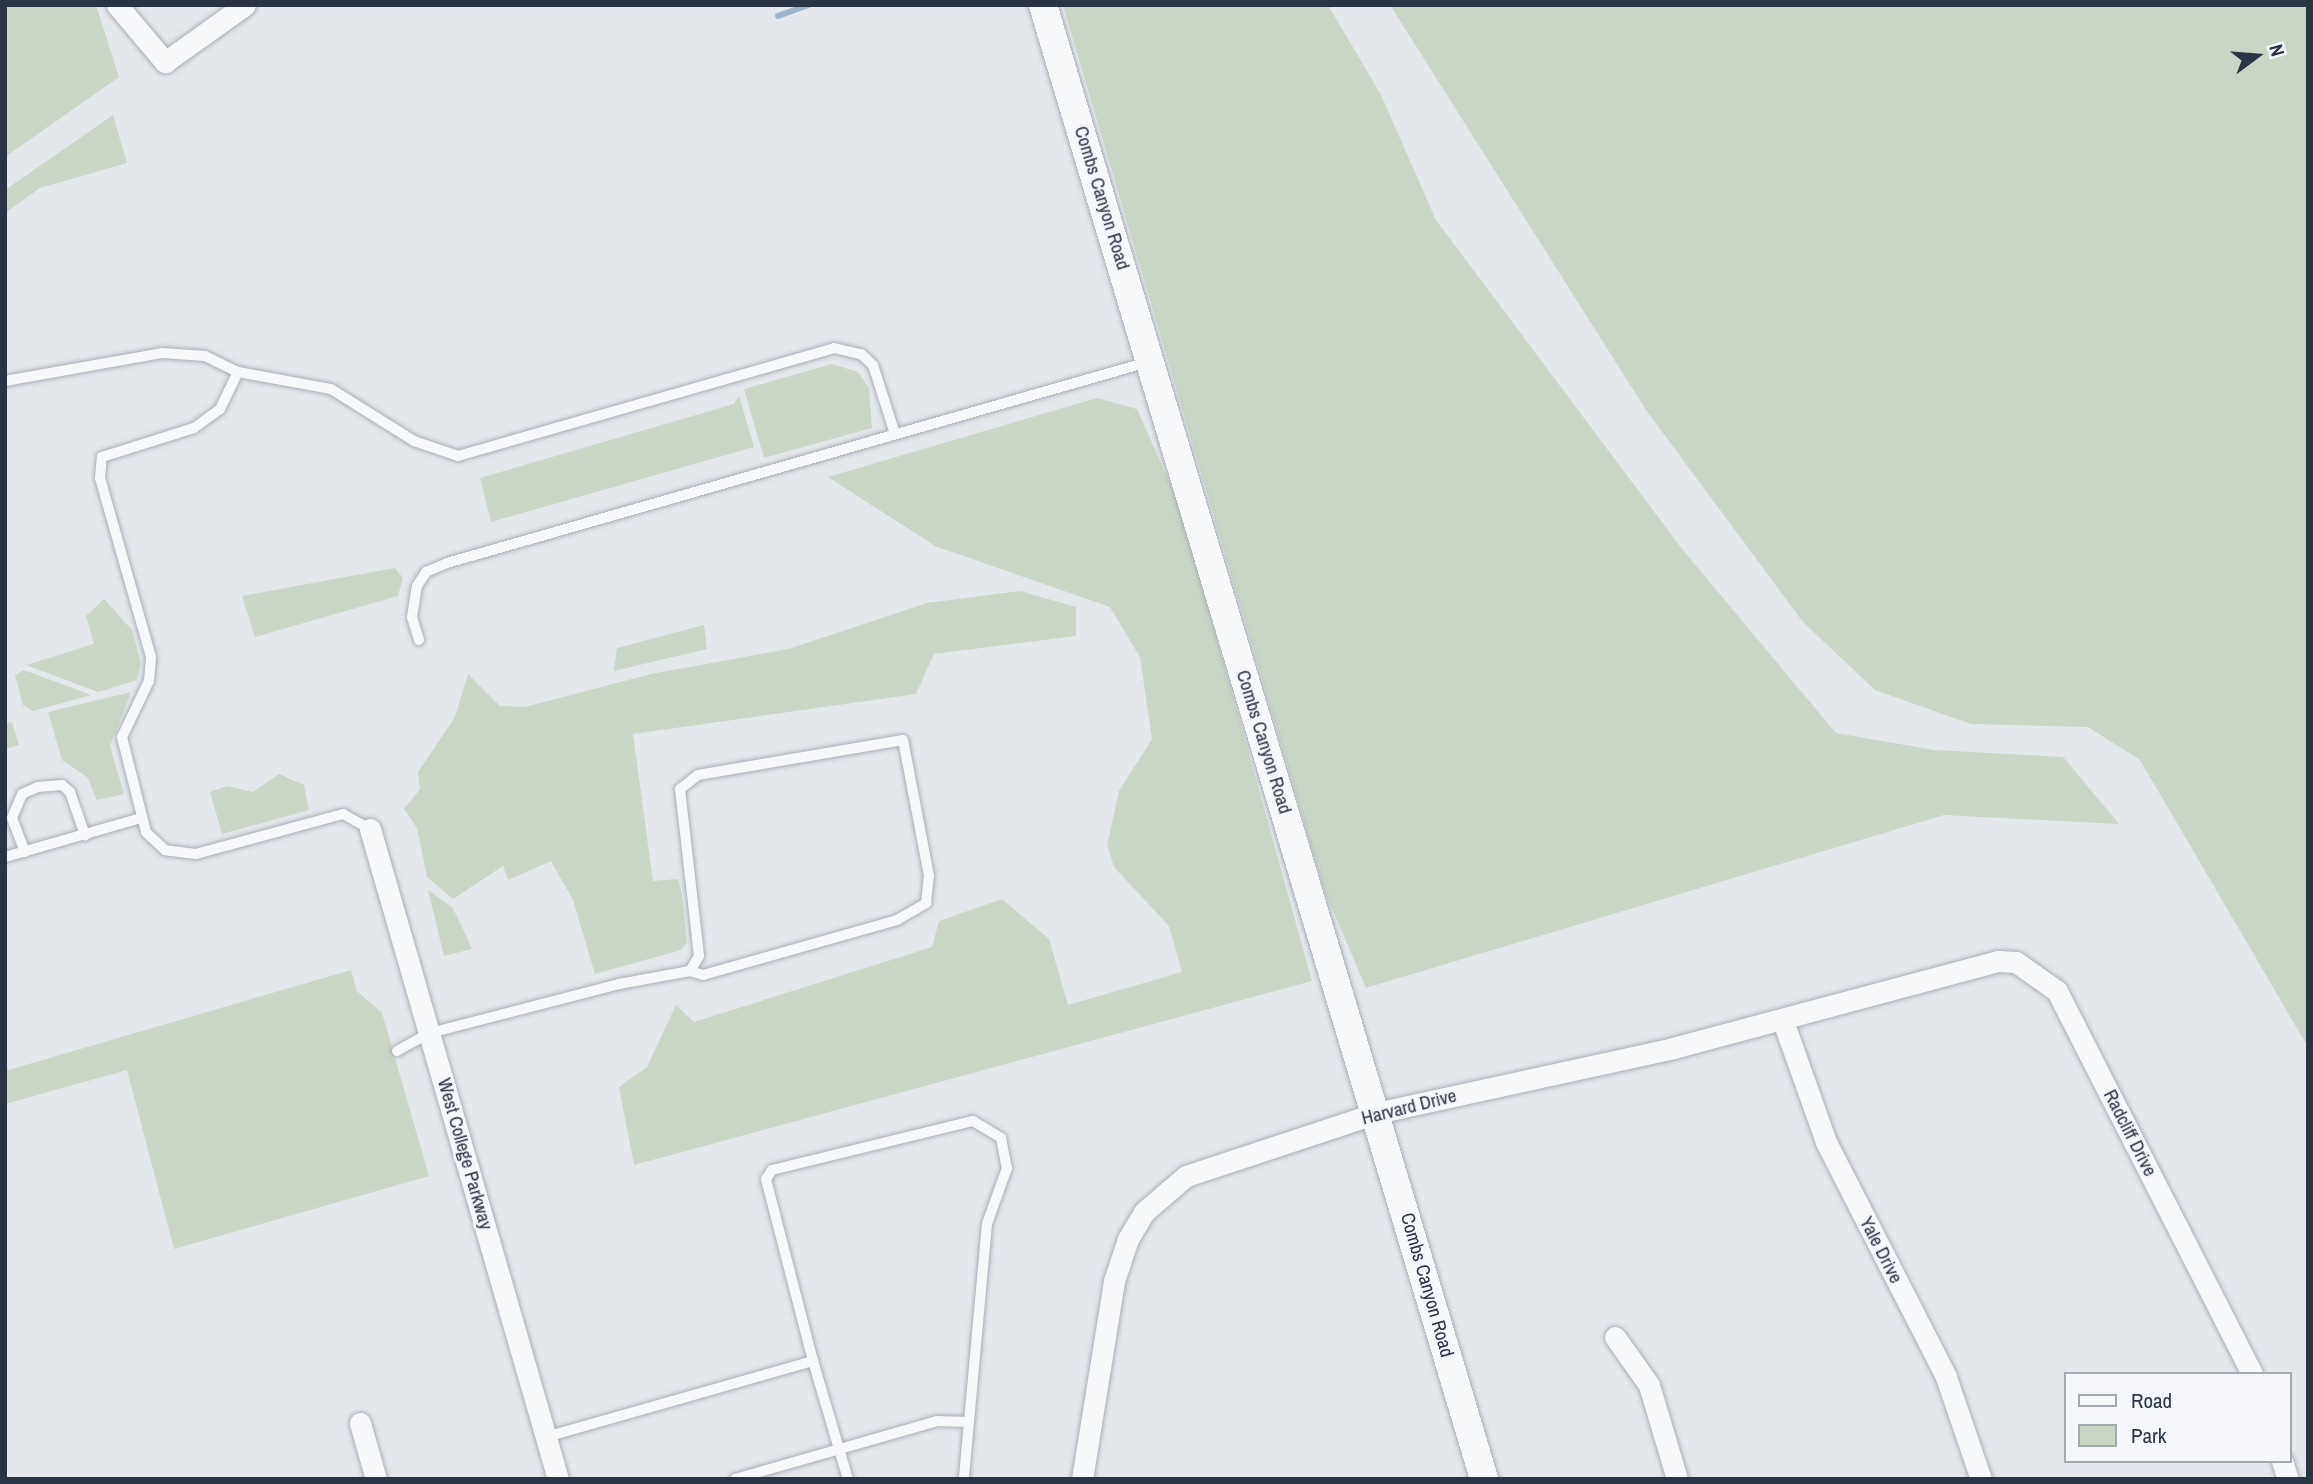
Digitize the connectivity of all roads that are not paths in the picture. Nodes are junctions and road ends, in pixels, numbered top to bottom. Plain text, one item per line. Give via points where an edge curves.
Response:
1 (117, 5) edge
2 (245, 5) edge
3 (1043, 5) edge
4 (1151, 361) junction
5 (238, 372) junction
6 (5, 381) edge
7 (895, 434) junction
8 (419, 640) dead end
9 (141, 818) junction
10 (370, 829) joint
11 (85, 835) junction
12 (25, 852) junction
13 (5, 857) edge
14 (1957, 969) joint
15 (690, 971) junction
16 (1783, 1021) junction
17 (430, 1033) junction
18 (397, 1051) dead end
19 (1376, 1113) junction
20 (1615, 1337) dead end
21 (813, 1361) junction
22 (2251, 1372) edge
23 (968, 1422) junction
24 (360, 1423) dead end
25 (546, 1437) junction
26 (838, 1447) junction
27 (376, 1479) edge
28 (558, 1479) edge
29 (735, 1479) edge
30 (848, 1479) edge
31 (964, 1479) edge
32 (1082, 1479) edge
33 (1484, 1479) edge
34 (1677, 1479) edge
35 (1981, 1479) edge

1 - 2 street via 165,62
3 - 4 street, Combs Canyon Road
4 - 7 lane
4 - 19 street, Combs Canyon Road
5 - 6 lane via 205,356 162,353
5 - 7 lane via 331,389 414,441 458,456 846,349 873,365
5 - 9 lane via 220,409 194,428 110,452 99,465 151,657 149,681 122,737
7 - 8 lane via 426,572 417,586 412,617
9 - 10 lane via 154,841 178,855 343,814
9 - 11 lane
10 - 17 street, West College Parkway
11 - 12 lane
11 - 12 lane via 70,792 62,785 38,787 22,794 12,818
12 - 13 lane
14 - 16 street, Harvard Drive
14 - 22 street, Radcliff Drive via 2016,962 2057,990
15 - 15 lane via 702,975 897,920 926,903 929,876 903,740 698,775 680,789 699,956
15 - 17 lane
16 - 19 street, Harvard Drive
16 - 35 street, Yale Drive via 1826,1142 1946,1377
17 - 18 lane
17 - 25 street, West College Parkway
19 - 32 street, Harvard Drive via 1186,1176 1144,1212 1114,1281
19 - 33 street, Combs Canyon Road
20 - 34 street via 1649,1385
21 - 23 lane via 766,1179 772,1170 954,1122 987,1125 1001,1138 1007,1168 987,1224
21 - 25 lane
21 - 26 lane
23 - 26 lane via 937,1421
23 - 31 lane
24 - 27 street
25 - 28 street, West College Parkway
26 - 29 lane
26 - 30 lane

